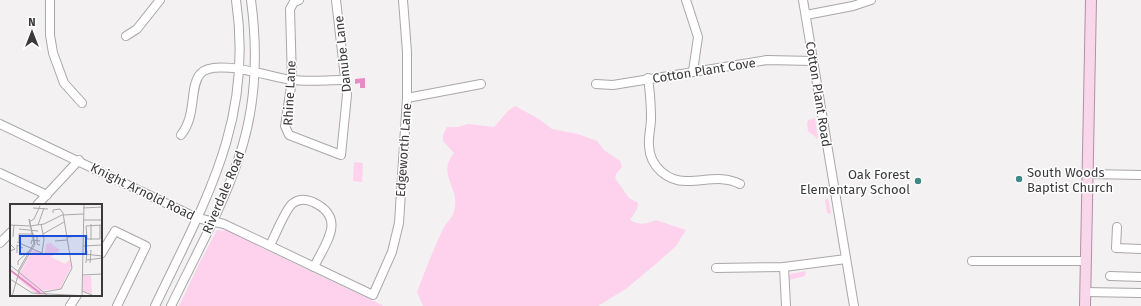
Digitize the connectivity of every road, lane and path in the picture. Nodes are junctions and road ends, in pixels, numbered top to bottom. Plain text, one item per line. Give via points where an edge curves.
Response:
1 (50, 0) edge
2 (160, 0) edge
3 (236, 0) edge
4 (251, 0) edge
5 (299, 0) edge
6 (336, 0) edge
7 (403, 0) edge
8 (686, 0) edge
9 (803, 0) edge
10 (871, 0) edge
11 (1091, 0) edge
12 (806, 15) junction
13 (126, 36) dead end
14 (813, 61) junction
15 (240, 70) junction
16 (694, 71) junction
17 (254, 72) junction
18 (648, 78) junction
19 (292, 80) junction
20 (344, 80) junction
21 (481, 84) dead end
22 (596, 84) dead end
23 (407, 98) junction
24 (82, 103) dead end
25 (0, 124) edge
26 (181, 135) dead end
27 (341, 156) joint
28 (79, 160) junction
29 (0, 173) edge
30 (1089, 174) junction
31 (1141, 175) edge
32 (740, 184) dead end
33 (47, 195) junction
34 (38, 204) edge
35 (197, 218) junction
36 (211, 222) junction
37 (1117, 227) dead end
38 (10, 233) edge
39 (0, 243) edge
40 (270, 245) junction
41 (1141, 249) edge
42 (102, 252) edge
43 (846, 259) junction
44 (972, 261) dead end
45 (1086, 262) junction
46 (314, 267) junction
47 (784, 267) junction
48 (716, 268) dead end
49 (1110, 276) dead end
50 (1141, 277) edge
51 (1085, 292) junction
52 (1141, 292) edge
53 (373, 295) joint
54 (76, 296) edge
55 (70, 306) edge
56 (117, 306) edge
57 (155, 306) edge
58 (171, 306) edge
59 (786, 306) edge
60 (854, 306) edge
61 (1085, 306) edge

1 - 24 street via 53,53 64,83
2 - 13 street via 137,29
3 - 15 street, Riverdale Road via 240,32
4 - 17 street, Riverdale Road
5 - 19 street, Rhine Lane via 294,2 290,9
6 - 20 street, Danube Lane
7 - 23 street, Edgeworth Lane
8 - 16 street via 698,37
9 - 12 street, Cotton Plant Road
10 - 12 street
11 - 30 main road
12 - 14 street, Cotton Plant Road
14 - 16 street, Cotton Plant Cove via 767,60
14 - 43 street, Cotton Plant Road
15 - 17 street
15 - 26 street via 215,68 199,75 189,123
15 - 35 street, Riverdale Road via 237,101 229,136 216,176
16 - 18 street, Cotton Plant Cove
17 - 19 street
17 - 36 street, Riverdale Road via 251,106 240,155
18 - 22 street, Cotton Plant Cove via 613,85
18 - 32 street via 651,118 648,145 657,167 678,181 725,179
19 - 20 street
19 - 27 street, Rhine Lane via 285,126 289,135
20 - 27 street, Danube Lane via 347,95
21 - 23 street
23 - 53 street, Edgeworth Lane via 398,231
25 - 28 street, Knight Arnold Road
28 - 33 street
28 - 35 street, Knight Arnold Road
29 - 33 street
30 - 31 street
30 - 45 main road
33 - 34 street
35 - 36 street, Knight Arnold Road
35 - 57 street, Riverdale Road
36 - 40 street, Knight Arnold Road via 224,224
36 - 58 street, Riverdale Road
37 - 41 street via 1116,248
38 - 39 street
40 - 46 street, Knight Arnold Road
40 - 46 street via 291,205 305,200 322,206 329,212 332,224 330,235
42 - 56 street via 115,230 146,246
43 - 47 street
43 - 60 street, Cotton Plant Road
44 - 45 street
45 - 51 main road
46 - 53 street, Knight Arnold Road
47 - 48 street
47 - 59 street
49 - 50 street
51 - 52 street
51 - 61 main road
54 - 55 street

